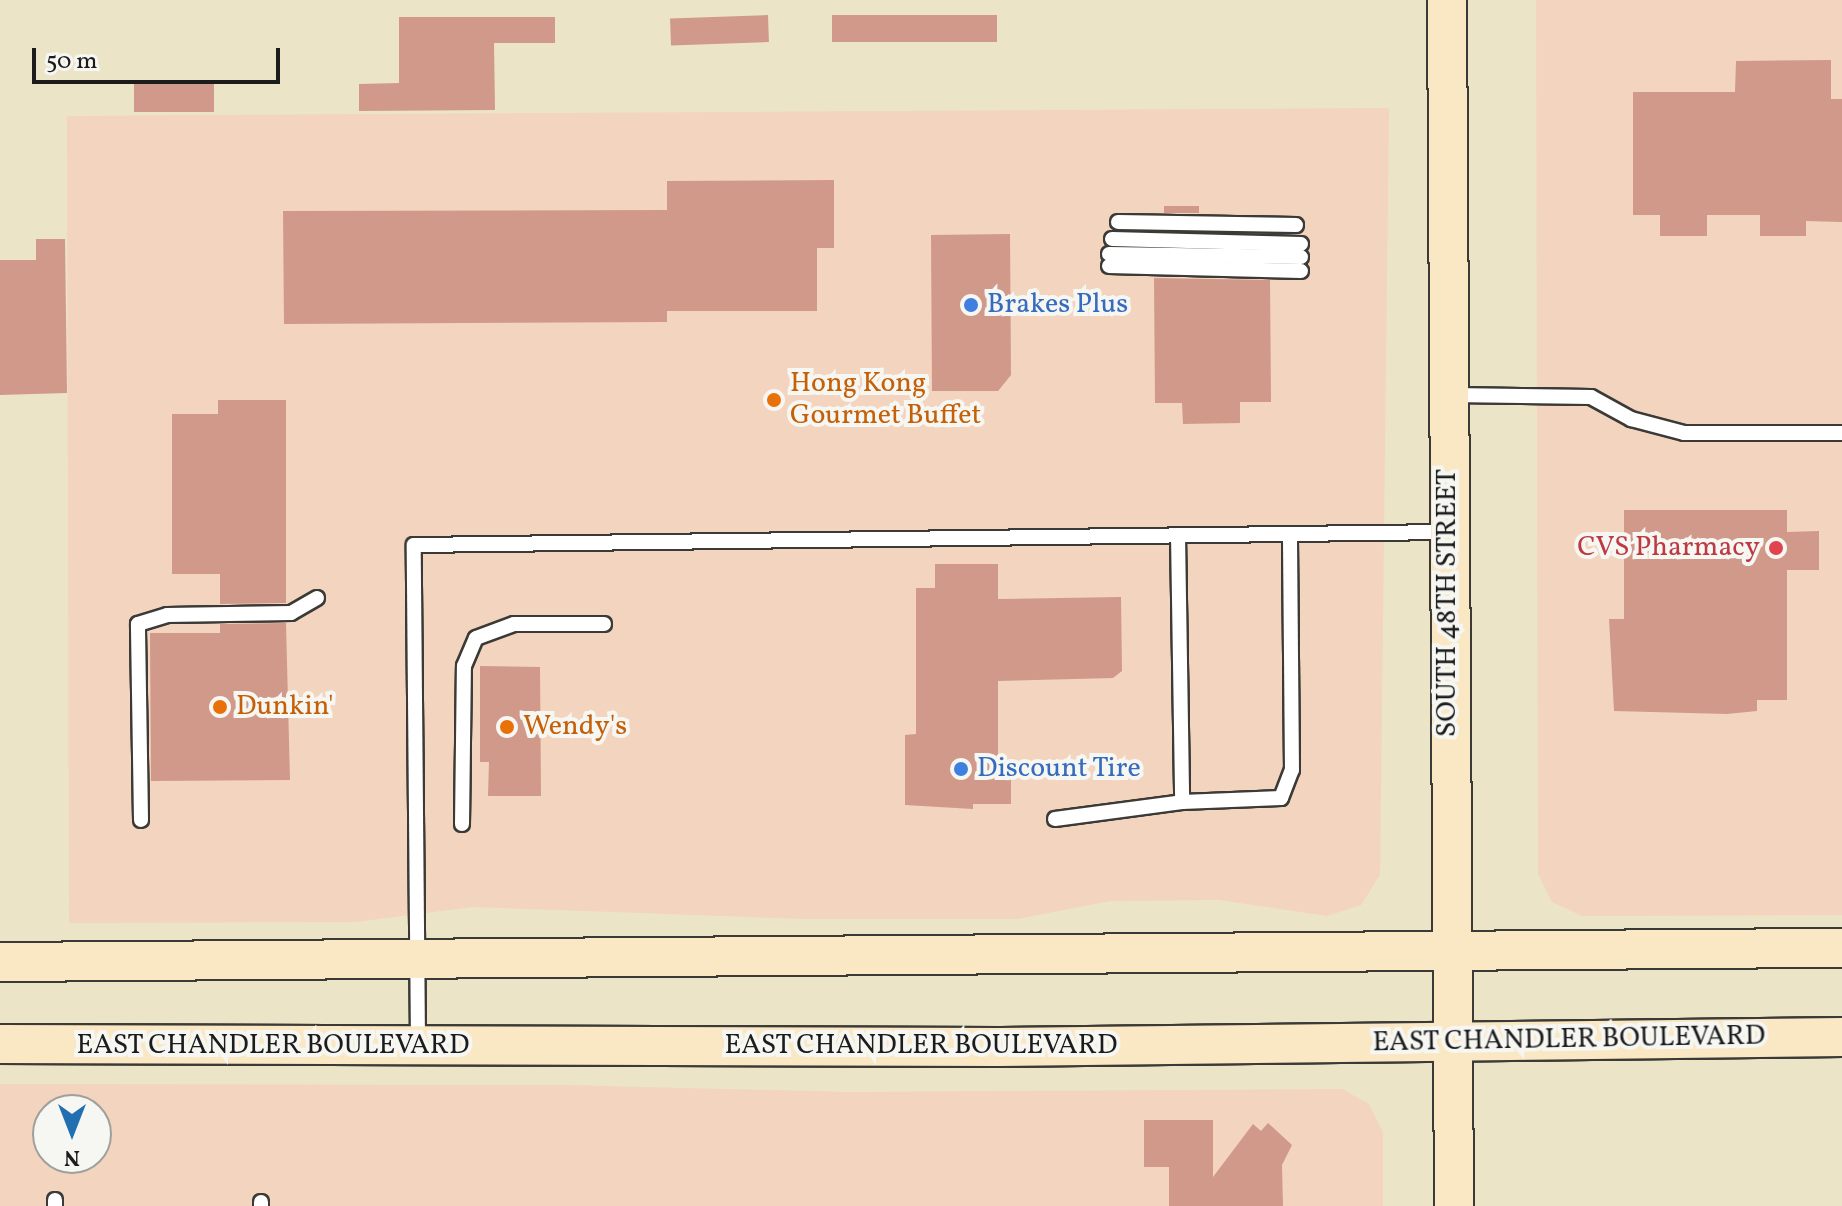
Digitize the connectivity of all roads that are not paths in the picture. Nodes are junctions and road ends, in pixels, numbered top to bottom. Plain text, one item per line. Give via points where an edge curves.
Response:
1 (1447, 0) edge
2 (1118, 222) dead end
3 (1296, 225) dead end
4 (1110, 253) joint
5 (1447, 395) junction
6 (1842, 433) edge
7 (1448, 532) junction
8 (1290, 534) junction
9 (1178, 535) junction
10 (317, 598) dead end
11 (604, 624) dead end
12 (1182, 802) junction
13 (1055, 819) dead end
14 (141, 820) dead end
15 (462, 824) dead end
16 (1842, 948) edge
17 (1449, 950) junction
18 (418, 959) junction
19 (0, 962) edge
20 (1842, 1037) edge
21 (1452, 1041) junction
22 (0, 1044) edge
23 (418, 1047) junction
24 (1454, 1206) edge

1 - 5 main road, SOUTH 48TH STREET
2 - 3 lane
4 - 4 lane via 1301,257
5 - 6 lane via 1591,397 1631,419 1684,433
5 - 7 main road, SOUTH 48TH STREET
7 - 8 lane
7 - 17 main road, SOUTH 48TH STREET
8 - 9 lane
8 - 12 lane via 1292,770 1281,798
9 - 12 lane
9 - 18 lane via 414,545
10 - 14 lane via 291,613 167,615 138,624
11 - 15 lane via 514,624 476,638 464,666
12 - 13 lane
16 - 17 main road
17 - 18 main road
17 - 21 main road, SOUTH 48TH STREET
18 - 19 main road
18 - 23 lane
20 - 21 main road, EAST CHANDLER BOULEVARD
21 - 23 main road, EAST CHANDLER BOULEVARD
21 - 24 main road, SOUTH 48TH STREET
22 - 23 main road, EAST CHANDLER BOULEVARD

